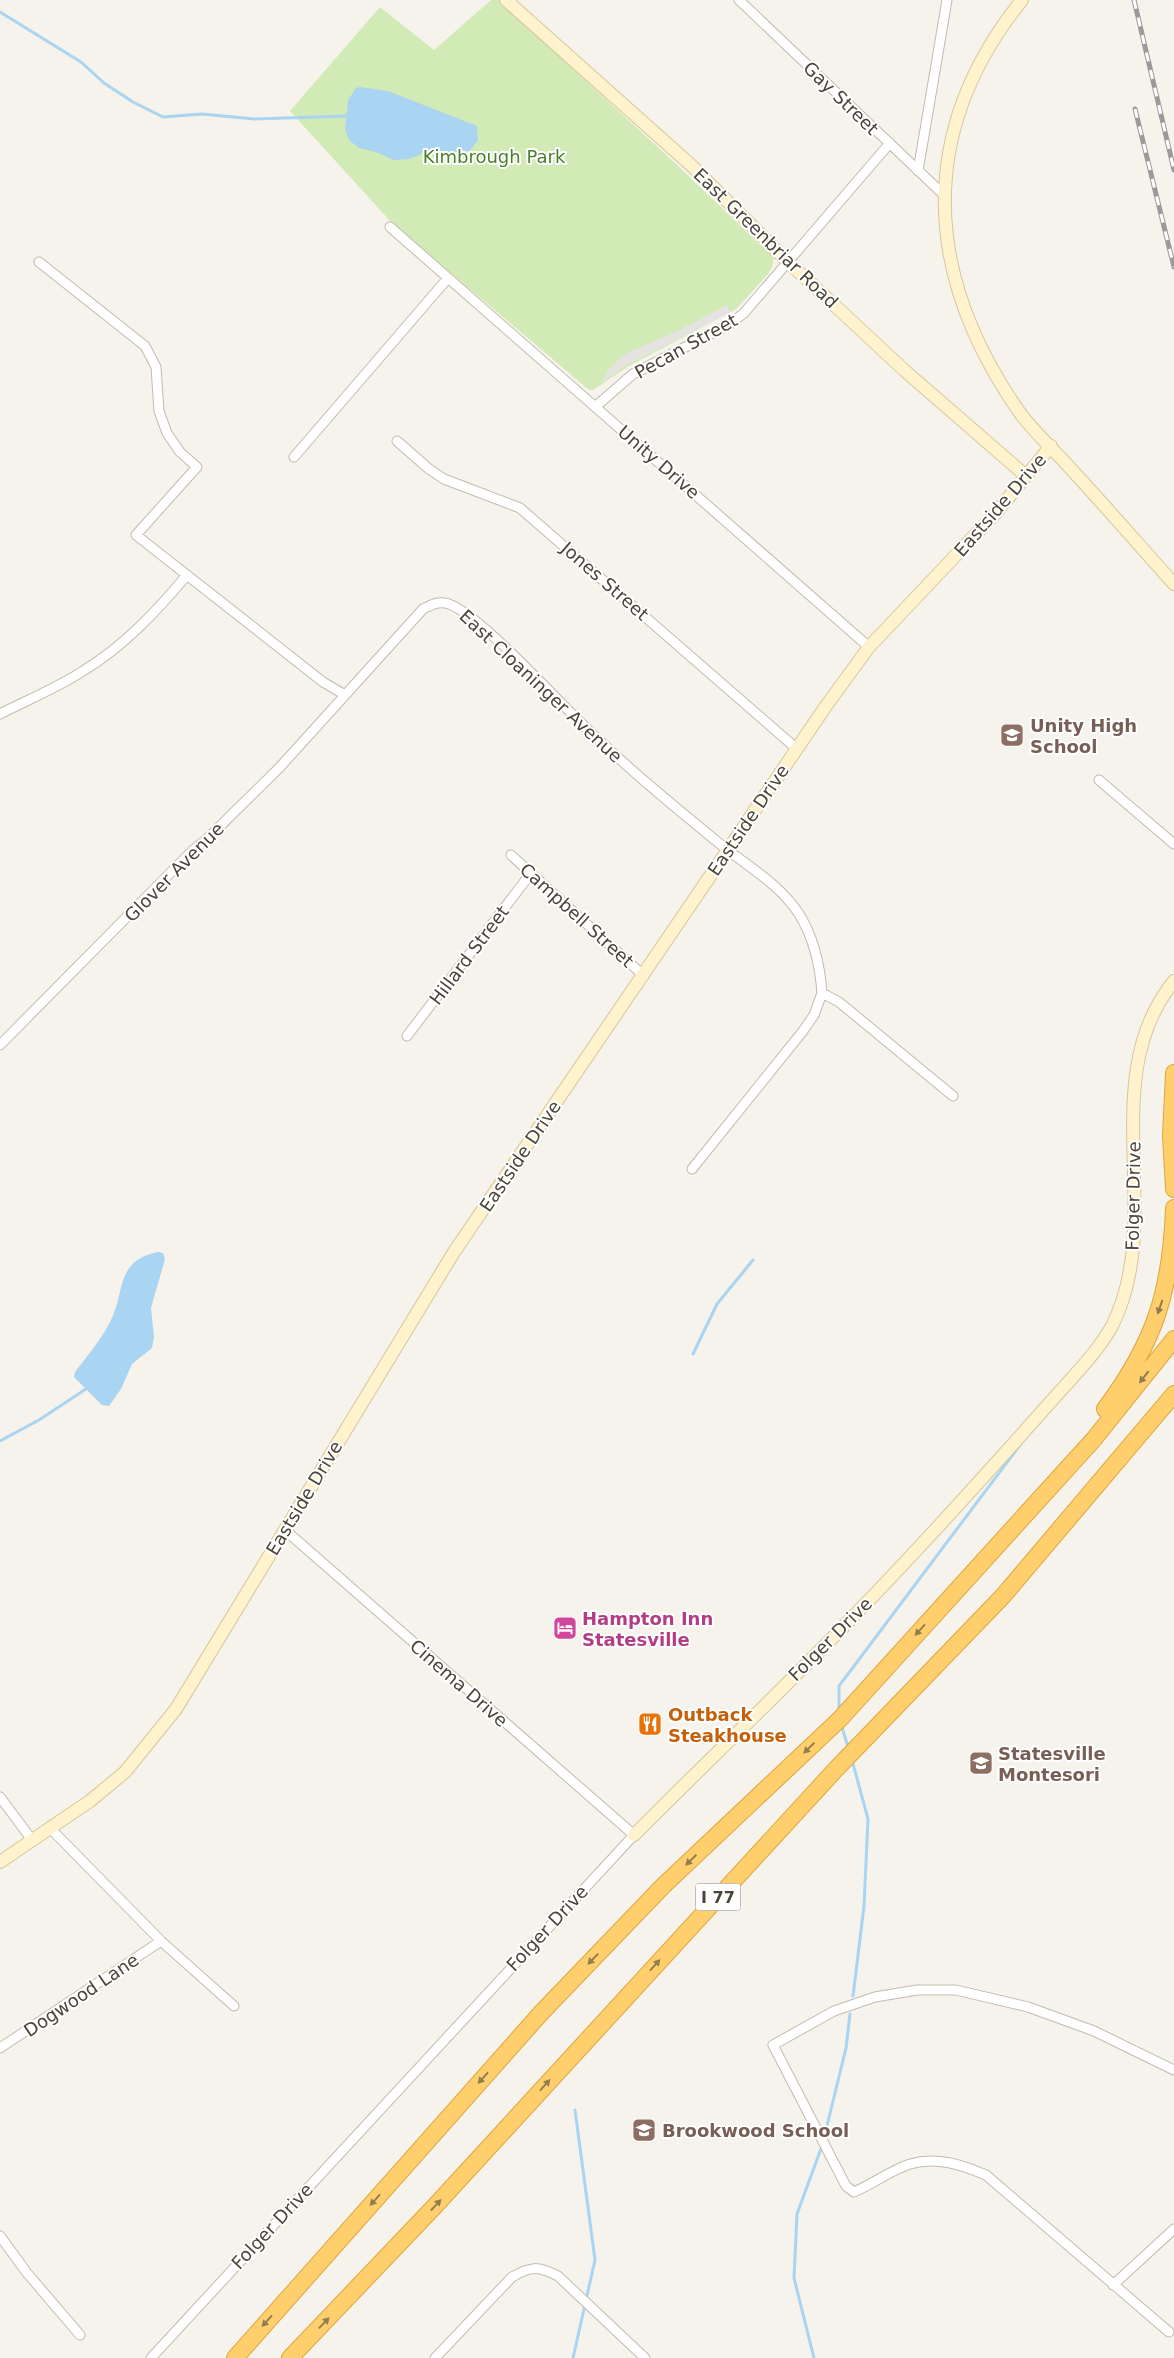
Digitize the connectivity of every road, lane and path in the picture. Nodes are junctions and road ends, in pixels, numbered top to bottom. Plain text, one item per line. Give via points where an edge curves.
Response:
1 (506, 0) edge
2 (739, 0) edge
3 (947, 0) edge
4 (1022, 0) edge
5 (890, 143) junction
6 (918, 171) junction
7 (944, 195) junction
8 (390, 227) dead end
9 (39, 262) dead end
10 (788, 262) junction
11 (448, 278) junction
12 (596, 407) junction
13 (397, 441) dead end
14 (1051, 446) junction
15 (294, 457) dead end
16 (1026, 476) junction
17 (187, 575) junction
18 (1174, 584) edge
19 (869, 647) junction
20 (346, 695) junction
21 (0, 714) edge
22 (797, 749) junction
23 (1099, 780) dead end
24 (1174, 844) edge
25 (727, 850) junction
26 (511, 855) dead end
27 (531, 873) junction
28 (644, 976) junction
29 (1174, 981) edge
30 (822, 993) junction
31 (407, 1036) dead end
32 (0, 1045) edge
33 (1174, 1073) edge
34 (953, 1096) dead end
35 (692, 1169) dead end
36 (1174, 1189) edge
37 (1174, 1208) edge
38 (1174, 1339) edge
39 (1174, 1393) edge
40 (285, 1530) junction
41 (940, 1609) junction
42 (0, 1797) edge
43 (50, 1828) junction
44 (634, 1835) junction
45 (32, 1840) junction
46 (0, 1862) edge
47 (161, 1941) junction
48 (234, 2006) dead end
49 (0, 2048) edge
50 (1174, 2070) edge
51 (1174, 2229) edge
52 (0, 2236) edge
53 (1113, 2285) junction
54 (1170, 2332) dead end
55 (80, 2335) dead end
56 (440, 2356) edge
57 (151, 2358) edge
58 (234, 2358) edge
59 (290, 2358) edge
60 (645, 2358) edge

1 - 10 street, East Greenbriar Road via 692,166
2 - 5 street, Gay Street
3 - 6 street
4 - 7 street via 988,48 962,101 949,147
5 - 6 street, Gay Street
5 - 10 street, Pecan Street
6 - 7 street, Gay Street
7 - 14 street via 954,270 974,334 1022,414
8 - 11 street, Unity Drive
9 - 17 street via 132,333 145,346 156,367 159,411 167,433 180,452 197,467 136,535
10 - 12 street, Pecan Street via 744,313 730,324 633,374
10 - 16 street, East Greenbriar Road via 904,370
11 - 12 street, Unity Drive
11 - 15 street
12 - 19 street, Unity Drive
13 - 22 street, Jones Street via 444,480 520,508
14 - 16 street, Eastside Drive
14 - 18 street
16 - 19 street, Eastside Drive via 941,574
17 - 20 street via 323,682
17 - 21 street via 156,612 121,644 82,672
19 - 22 street, Eastside Drive
20 - 25 street, East Cloaninger Avenue via 423,609 434,603 446,603 482,626 589,731
20 - 32 street, Glover Avenue via 280,767
22 - 25 street, Eastside Drive
23 - 24 street
25 - 28 street, Eastside Drive
25 - 30 street, East Cloaninger Avenue via 781,892 799,914 820,966
26 - 27 street, Campbell Street
27 - 28 street, Campbell Street
27 - 31 street, Hillard Street
28 - 40 street, Eastside Drive via 454,1252
29 - 44 street, Folger Drive via 1158,1007 1136,1061 1135,1230 1131,1269 1122,1304 1112,1326 1095,1352 1067,1384 870,1599
30 - 34 street via 839,1002
30 - 35 street via 814,1015 803,1031
33 - 36 highway via 1171,1136
37 -> 41 highway via 1173,1249 1162,1301 1144,1351 1105,1410
38 -> 41 highway, I 77 via 1094,1440
59 -> 39 highway, I 77 via 434,2207 837,1768 1003,1596
40 - 43 street, Eastside Drive via 176,1709 152,1742 109,1787
40 - 44 street, Cinema Drive
41 -> 58 highway, I 77 via 840,1719 663,1886 541,2013
42 - 45 street
43 - 45 street, Eastside Drive
43 - 47 street
44 - 57 street, Folger Drive
45 - 46 street, Eastside Drive
47 - 48 street
47 - 49 street, Dogwood Lane
50 - 53 street via 1094,2031 1028,2008 956,1990 917,1990 875,1997 834,2011 773,2045 846,2186 854,2192 910,2164 935,2160 960,2164 986,2175
51 - 53 street
52 - 55 street
53 - 54 street
56 - 60 street via 512,2278 526,2269 543,2268 558,2276

